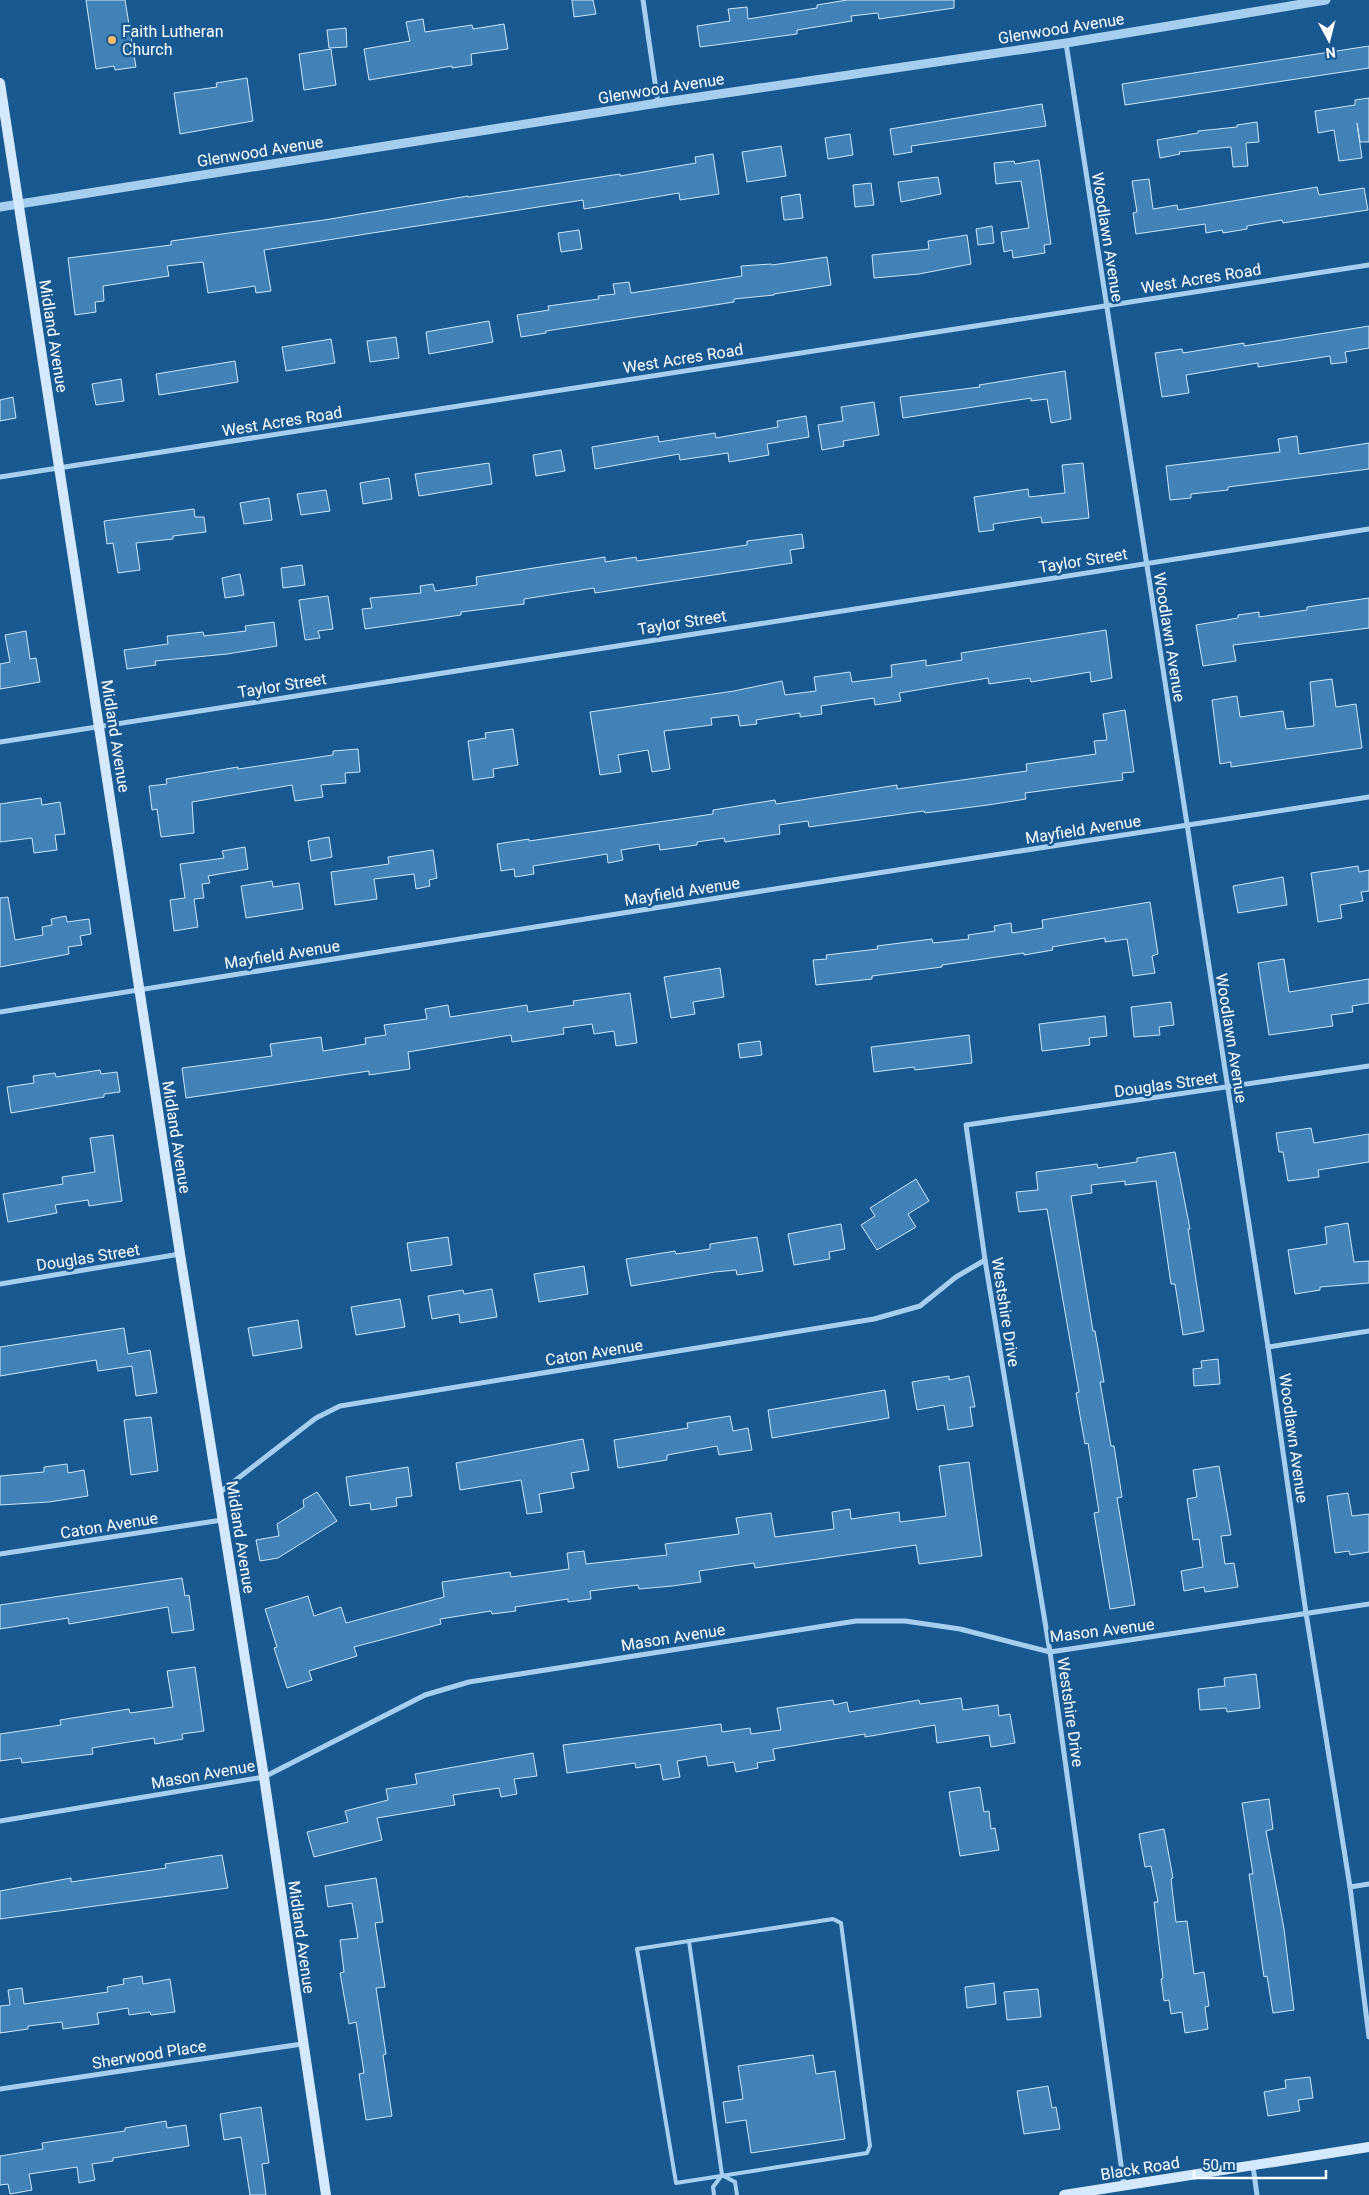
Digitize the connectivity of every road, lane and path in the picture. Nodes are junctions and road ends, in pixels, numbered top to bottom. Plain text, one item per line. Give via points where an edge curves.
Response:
1 (644, 0) edge
2 (1326, 0) edge
3 (1066, 42) junction
4 (0, 83) edge
5 (658, 103) junction
6 (19, 204) junction
7 (0, 207) edge
8 (1369, 264) edge
9 (1106, 305) junction
10 (59, 468) junction
11 (0, 477) edge
12 (1369, 529) edge
13 (1145, 563) junction
14 (99, 726) junction
15 (0, 742) edge
16 (1369, 798) edge
17 (1187, 825) junction
18 (140, 990) junction
19 (0, 1012) edge
20 (1369, 1066) edge
21 (1227, 1088) junction
22 (966, 1126) joint
23 (180, 1254) junction
24 (985, 1260) junction
25 (0, 1284) edge
26 (1369, 1331) edge
27 (1268, 1347) junction
28 (219, 1492) junction
29 (223, 1520) junction
30 (0, 1554) edge
31 (1369, 1604) edge
32 (1306, 1613) junction
33 (1050, 1652) junction
34 (264, 1777) junction
35 (0, 1821) edge
36 (1369, 1884) edge
37 (1350, 1887) junction
38 (689, 1941) junction
39 (1369, 2037) edge
40 (302, 2044) junction
41 (0, 2089) edge
42 (1369, 2147) edge
43 (1253, 2166) junction
44 (722, 2175) junction
45 (1124, 2186) junction
46 (326, 2195) edge
47 (714, 2195) edge
48 (737, 2195) edge
49 (1064, 2195) edge
50 (1257, 2195) edge

1 - 5 street
2 - 3 street, Glenwood Avenue
3 - 5 street, Glenwood Avenue
3 - 9 street, Woodlawn Avenue
4 - 6 main road, Midland Avenue
5 - 6 street, Glenwood Avenue
6 - 7 street, Glenwood Avenue
6 - 10 main road, Midland Avenue
8 - 9 street, West Acres Road
9 - 10 street, West Acres Road
9 - 13 street, Woodlawn Avenue
10 - 11 street, West Acres Road
10 - 14 main road, Midland Avenue
12 - 13 street, Taylor Street
13 - 14 street, Taylor Street
13 - 17 street, Woodlawn Avenue
14 - 15 street, Taylor Street
14 - 18 main road, Midland Avenue
16 - 17 street, Mayfield Avenue
17 - 18 street, Mayfield Avenue
17 - 21 street, Woodlawn Avenue
18 - 19 street, Mayfield Avenue
18 - 23 main road, Midland Avenue
20 - 21 street, Douglas Street
21 - 22 street, Douglas Street
21 - 27 street, Woodlawn Avenue
22 - 24 street, Westshire Drive
23 - 25 street, Douglas Street
23 - 28 main road, Midland Avenue
24 - 28 street, Caton Avenue via 956,1277 920,1306 874,1319 340,1406 316,1418
24 - 33 street, Westshire Drive
26 - 27 street
27 - 32 street, Woodlawn Avenue
28 - 29 main road, Midland Avenue
29 - 30 street, Caton Avenue
29 - 34 main road, Midland Avenue
31 - 32 street, Mason Avenue
32 - 33 street, Mason Avenue
32 - 37 street, Woodlawn Avenue
33 - 34 street, Mason Avenue via 960,1629 905,1621 856,1621 469,1682 425,1695
33 - 45 street, Westshire Drive
34 - 35 street, Mason Avenue
34 - 40 main road, Midland Avenue
36 - 37 street
37 - 39 street, Woodlawn Avenue
38 - 44 lane
38 - 44 lane via 637,1949 676,2182
38 - 44 lane via 833,1919 841,1923 870,2146 868,2153
40 - 41 street, Sherwood Place
40 - 46 main road, Midland Avenue
42 - 43 main road, Black Road
43 - 45 main road, Black Road
43 - 50 street
44 - 47 lane via 713,2187
44 - 48 lane via 735,2182
45 - 49 main road, Black Road

